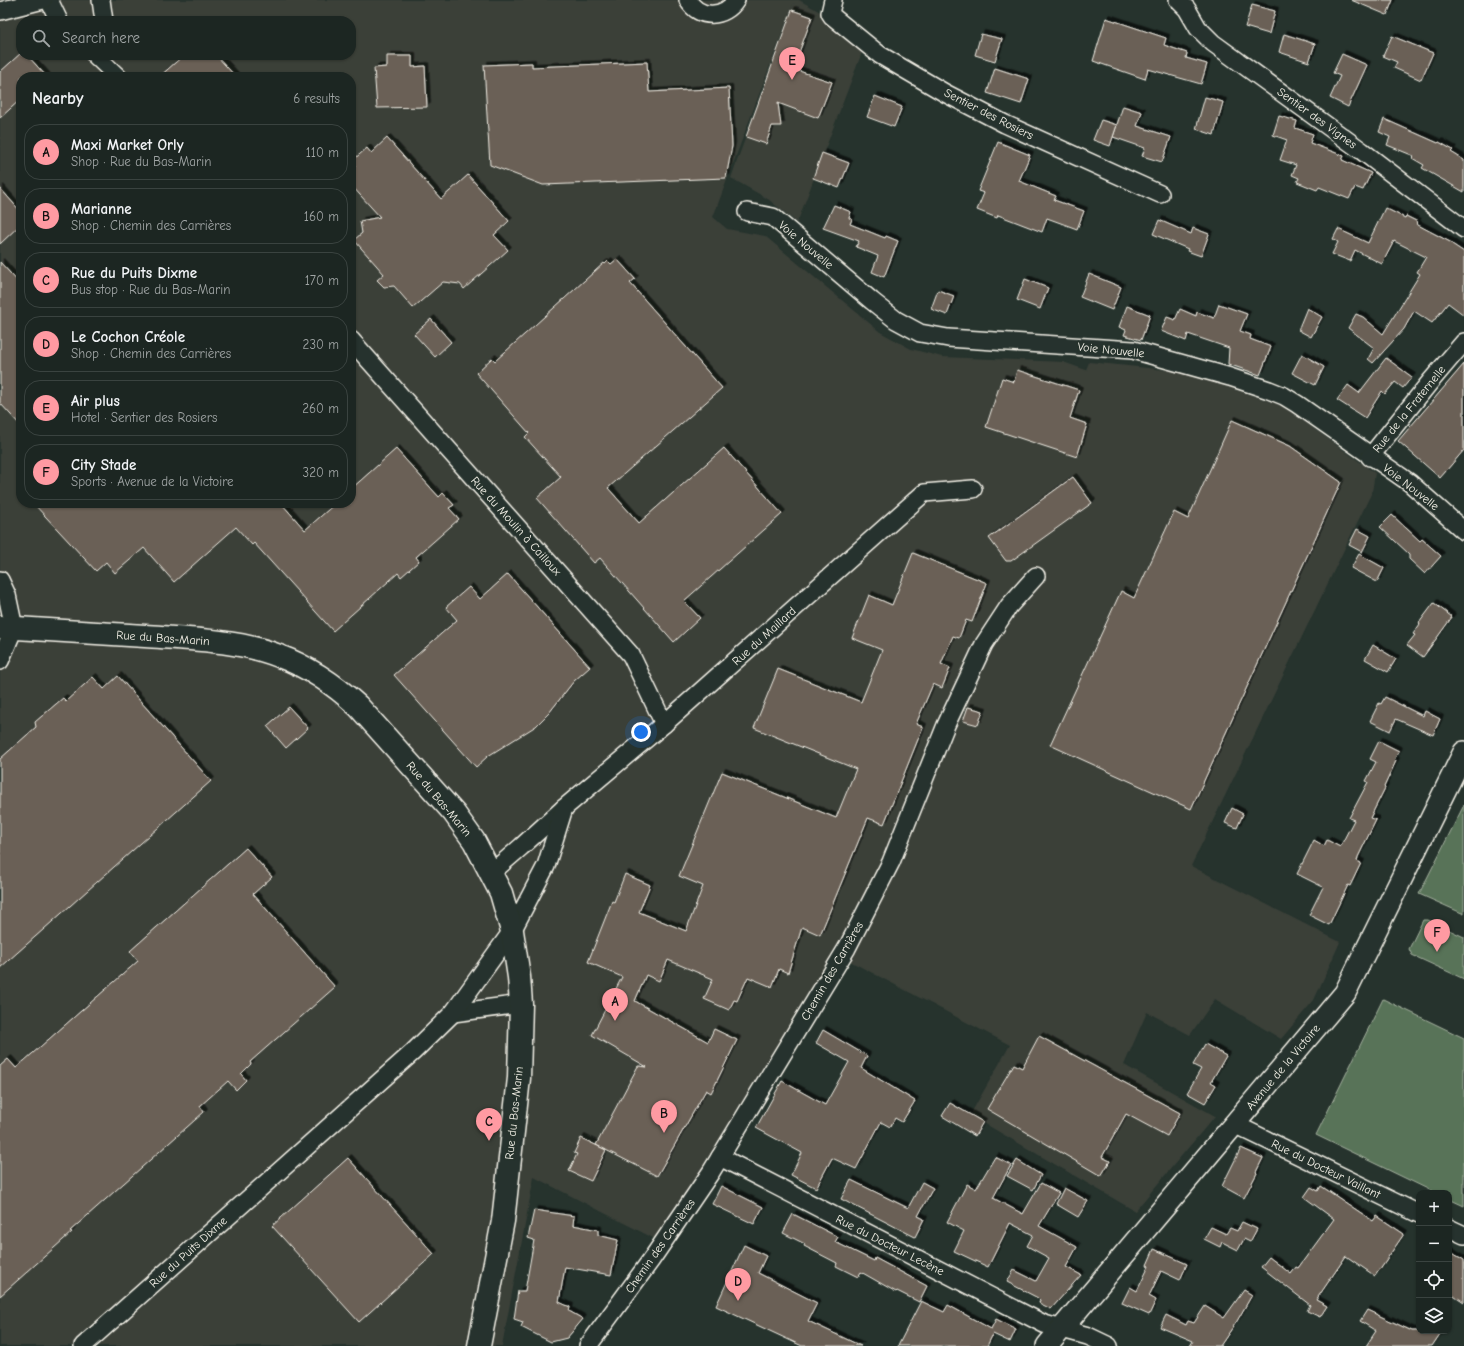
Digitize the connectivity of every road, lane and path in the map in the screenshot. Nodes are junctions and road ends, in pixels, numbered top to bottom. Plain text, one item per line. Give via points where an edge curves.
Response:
1 (43, 0) edge
2 (49, 0) edge
3 (101, 0) edge
4 (688, 0) edge
5 (736, 0) edge
6 (1178, 0) edge
7 (832, 6) edge
8 (0, 10) edge
9 (57, 16) edge
10 (103, 16) edge
11 (102, 60) edge
12 (113, 68) edge
13 (1160, 194) dead end
14 (747, 212) dead end
15 (1464, 229) edge
16 (1464, 342) edge
17 (356, 346) edge
18 (1370, 457) junction
19 (973, 489) dead end
20 (1464, 531) edge
21 (1036, 576) dead end
22 (0, 580) edge
23 (7, 628) edge
24 (0, 662) edge
25 (664, 724) junction
26 (1464, 752) edge
27 (564, 808) junction
28 (491, 873) junction
29 (512, 931) junction
30 (521, 1004) junction
31 (453, 1013) junction
32 (1234, 1124) junction
33 (720, 1158) junction
34 (1416, 1213) edge
35 (1452, 1229) edge
36 (1464, 1235) edge
37 (1062, 1328) junction
38 (83, 1346) edge
39 (479, 1346) edge
40 (588, 1346) edge
41 (1047, 1346) edge
42 (1109, 1346) edge

1 - 8 street
2 - 9 street
3 - 10 street
4 - 5 street via 701,13 710,15 726,11
6 - 15 street, Sentier des Vignes via 1187,9 1198,28 1213,43
7 - 13 street, Sentier des Rosiers via 880,55 1005,124
11 - 12 street
14 - 18 street, Voie Nouvelle via 773,217 896,320 920,332 948,338 1133,350 1230,376 1284,396
16 - 18 street, Rue de la Fraternelle
17 - 25 street, Rue du Moulin à Cailloux via 631,655
18 - 20 street, Voie Nouvelle via 1410,484
19 - 25 street, Rue du Maillard via 924,493
21 - 33 street, Chemin des Carrières via 1009,606 984,644 946,725 891,862 850,942
22 - 23 street via 7,595
23 - 24 street
23 - 28 main road, Rue du Bas-Marin via 228,643 296,662 340,690 373,722 454,813 474,841
25 - 27 street, Rue du Maillard
26 - 32 street, Avenue de la Victoire via 1345,993
27 - 28 street, Rue du Maillard
27 - 29 street via 546,866
28 - 29 main road, Rue du Bas-Marin via 501,893
29 - 30 main road, Rue du Bas-Marin
29 - 31 street, Rue du Puits Dixme
30 - 31 street
30 - 39 main road, Rue du Bas-Marin via 519,1078 502,1221
31 - 38 street, Rue du Puits Dixme via 413,1052
32 - 34 street, Rue du Docteur Vaillant
32 - 37 street, Avenue de la Victoire
33 - 37 street, Rue du Docteur Lecène via 1044,1324
33 - 40 street, Chemin des Carrières via 651,1260
35 - 36 street
37 - 41 street, Avenue de la Victoire
37 - 42 street, Rue du Docteur Lecène

